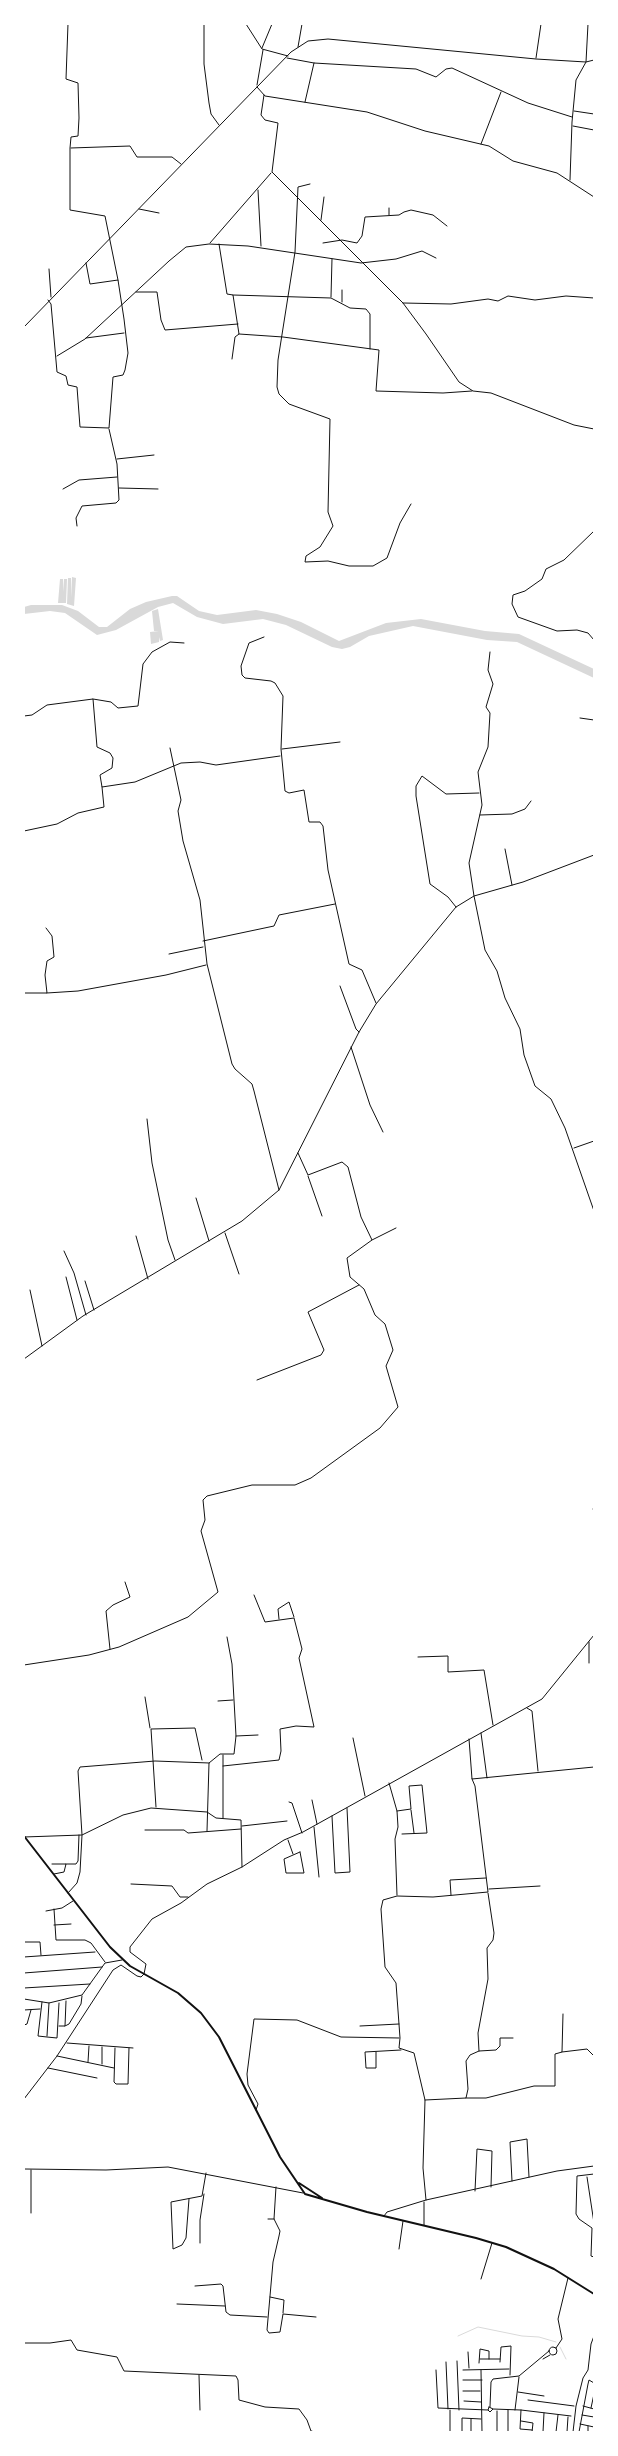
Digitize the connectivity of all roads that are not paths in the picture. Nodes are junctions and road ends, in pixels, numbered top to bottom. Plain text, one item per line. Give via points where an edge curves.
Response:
1 (68, 24) edge
2 (204, 24) edge
3 (246, 24) edge
4 (272, 24) edge
5 (302, 24) edge
6 (541, 24) edge
7 (588, 24) edge
8 (298, 47) junction
9 (262, 49) junction
10 (287, 57) junction
11 (536, 59) junction
12 (594, 60) edge
13 (586, 62) junction
14 (314, 63) junction
15 (257, 87) junction
16 (501, 91) junction
17 (264, 95) junction
18 (305, 102) junction
19 (574, 110) junction
20 (594, 114) edge
21 (573, 118) junction
22 (219, 125) junction
23 (572, 126) junction
24 (594, 130) edge
25 (480, 144) junction
26 (70, 148) junction
27 (181, 164) junction
28 (272, 172) junction
29 (570, 180) junction
30 (310, 184) dead end
31 (258, 190) junction
32 (298, 197) junction
33 (324, 197) dead end
34 (594, 197) edge
35 (389, 208) dead end
36 (138, 209) junction
37 (159, 213) dead end
38 (389, 215) junction
39 (321, 220) junction
40 (447, 226) dead end
41 (109, 238) junction
42 (342, 240) junction
43 (323, 243) dead end
44 (209, 244) junction
45 (219, 244) junction
46 (261, 247) junction
47 (294, 252) junction
48 (436, 258) dead end
49 (332, 259) junction
50 (86, 262) junction
51 (361, 262) junction
52 (49, 269) dead end
53 (118, 280) junction
54 (342, 290) dead end
55 (136, 292) junction
56 (233, 295) junction
57 (289, 295) junction
58 (51, 297) junction
59 (331, 298) junction
60 (594, 298) edge
61 (48, 300) junction
62 (342, 303) junction
63 (403, 304) junction
64 (122, 306) junction
65 (238, 324) junction
66 (24, 327) edge
67 (125, 332) junction
68 (240, 334) junction
69 (283, 337) junction
70 (86, 339) junction
71 (370, 349) junction
72 (57, 356) junction
73 (232, 359) dead end
74 (473, 391) junction
75 (109, 428) junction
76 (594, 430) edge
77 (154, 455) dead end
78 (116, 459) junction
79 (118, 477) junction
80 (118, 488) junction
81 (63, 489) dead end
82 (158, 489) dead end
83 (410, 504) dead end
84 (77, 526) dead end
85 (594, 531) edge
86 (264, 637) dead end
87 (594, 640) edge
88 (184, 644) dead end
89 (490, 652) dead end
90 (93, 699) junction
91 (24, 716) edge
92 (580, 718) dead end
93 (594, 720) edge
94 (340, 742) dead end
95 (170, 748) dead end
96 (281, 749) junction
97 (281, 756) junction
98 (173, 766) junction
99 (102, 787) junction
100 (479, 793) junction
101 (531, 802) dead end
102 (479, 815) junction
103 (24, 831) edge
104 (505, 849) dead end
105 (594, 855) edge
106 (512, 886) junction
107 (474, 896) junction
108 (336, 903) junction
109 (456, 907) junction
110 (46, 928) dead end
111 (203, 941) junction
112 (203, 947) junction
113 (170, 954) dead end
114 (207, 964) junction
115 (340, 986) dead end
116 (24, 993) edge
117 (47, 993) junction
118 (376, 1004) junction
119 (359, 1032) junction
120 (351, 1046) junction
121 (147, 1119) dead end
122 (383, 1132) dead end
123 (594, 1141) edge
124 (573, 1149) junction
125 (298, 1152) junction
126 (308, 1175) junction
127 (279, 1190) junction
128 (196, 1198) dead end
129 (594, 1210) edge
130 (322, 1216) dead end
131 (396, 1228) dead end
132 (225, 1233) junction
133 (136, 1236) dead end
134 (372, 1240) junction
135 (209, 1242) junction
136 (64, 1251) dead end
137 (175, 1261) junction
138 (238, 1274) dead end
139 (66, 1277) dead end
140 (148, 1279) junction
141 (85, 1282) dead end
142 (359, 1285) junction
143 (30, 1290) dead end
144 (94, 1310) junction
145 (86, 1315) junction
146 (78, 1320) junction
147 (42, 1346) junction
148 (24, 1359) edge
149 (257, 1380) dead end
150 (125, 1582) dead end
151 (254, 1595) dead end
152 (294, 1618) junction
153 (280, 1620) junction
154 (594, 1635) edge
155 (227, 1637) dead end
156 (589, 1641) junction
157 (110, 1649) junction
158 (418, 1657) dead end
159 (589, 1663) dead end
160 (24, 1665) edge
161 (145, 1697) dead end
162 (234, 1700) junction
163 (218, 1702) dead end
164 (526, 1708) junction
165 (493, 1726) junction
166 (151, 1729) junction
167 (481, 1732) junction
168 (258, 1735) dead end
169 (236, 1736) junction
170 (353, 1738) dead end
171 (469, 1739) junction
172 (223, 1754) junction
173 (153, 1761) junction
174 (202, 1761) junction
175 (209, 1762) junction
176 (223, 1766) junction
177 (594, 1767) edge
178 (538, 1772) junction
179 (487, 1778) junction
180 (472, 1779) junction
181 (389, 1783) junction
182 (365, 1796) junction
183 (312, 1800) dead end
184 (289, 1802) dead end
185 (347, 1807) junction
186 (156, 1808) junction
187 (411, 1809) junction
188 (397, 1810) junction
189 (207, 1812) junction
190 (332, 1816) junction
191 (223, 1818) junction
192 (287, 1820) dead end
193 (317, 1824) junction
194 (242, 1826) junction
195 (314, 1826) junction
196 (242, 1829) junction
197 (145, 1830) dead end
198 (207, 1831) junction
199 (302, 1833) junction
200 (402, 1834) dead end
201 (414, 1834) junction
202 (79, 1835) junction
203 (82, 1835) junction
204 (24, 1837) edge
205 (287, 1839) junction
206 (293, 1854) junction
207 (52, 1864) dead end
208 (66, 1864) junction
209 (242, 1867) junction
210 (53, 1874) junction
211 (319, 1877) dead end
212 (486, 1878) junction
213 (130, 1884) dead end
214 (540, 1886) dead end
215 (488, 1891) junction
216 (68, 1893) junction
217 (451, 1895) junction
218 (397, 1896) junction
219 (188, 1897) junction
220 (73, 1901) junction
221 (54, 1909) junction
222 (46, 1910) dead end
223 (71, 1924) dead end
224 (54, 1925) junction
225 (24, 1942) edge
226 (97, 1952) junction
227 (41, 1956) junction
228 (24, 1957) edge
229 (123, 1960) junction
230 (105, 1963) junction
231 (102, 1968) junction
232 (24, 1973) edge
233 (144, 1974) junction
234 (91, 1984) junction
235 (24, 1988) edge
236 (82, 1995) junction
237 (24, 2000) edge
238 (66, 2000) junction
239 (42, 2001) junction
240 (59, 2002) junction
241 (49, 2003) junction
242 (41, 2009) junction
243 (24, 2010) edge
244 (31, 2010) junction
245 (563, 2014) dead end
246 (24, 2024) edge
247 (399, 2024) junction
248 (57, 2026) junction
249 (65, 2026) junction
250 (360, 2026) dead end
251 (46, 2037) junction
252 (400, 2038) junction
253 (513, 2038) dead end
254 (66, 2043) junction
255 (89, 2045) junction
256 (102, 2047) junction
257 (115, 2048) junction
258 (129, 2048) junction
259 (133, 2048) dead end
260 (401, 2050) junction
261 (479, 2051) junction
262 (376, 2052) junction
263 (562, 2052) junction
264 (57, 2056) junction
265 (594, 2056) edge
266 (88, 2063) junction
267 (102, 2065) junction
268 (48, 2068) junction
269 (115, 2068) junction
270 (97, 2078) dead end
271 (24, 2098) edge
272 (466, 2098) junction
273 (425, 2100) junction
274 (256, 2110) junction
275 (594, 2166) edge
276 (24, 2169) edge
277 (31, 2169) junction
278 (206, 2173) junction
279 (594, 2174) edge
280 (587, 2176) junction
281 (529, 2178) junction
282 (297, 2182) junction
283 (512, 2182) junction
284 (276, 2187) junction
285 (491, 2187) junction
286 (293, 2190) junction
287 (475, 2190) junction
288 (204, 2193) junction
289 (305, 2194) junction
290 (189, 2199) junction
291 (325, 2199) junction
292 (425, 2200) junction
293 (31, 2213) dead end
294 (384, 2216) junction
295 (268, 2219) dead end
296 (274, 2219) junction
297 (404, 2220) junction
298 (594, 2224) edge
299 (424, 2225) junction
300 (592, 2228) junction
301 (593, 2232) edge
302 (492, 2242) junction
303 (200, 2243) dead end
304 (593, 2245) edge
305 (399, 2249) dead end
306 (594, 2257) edge
307 (568, 2277) junction
308 (481, 2279) dead end
309 (196, 2286) dead end
310 (594, 2294) edge
311 (270, 2297) junction
312 (177, 2304) dead end
313 (226, 2306) junction
314 (283, 2314) junction
315 (316, 2317) dead end
316 (268, 2318) junction
317 (594, 2336) edge
318 (24, 2343) edge
319 (556, 2348) junction
320 (549, 2351) junction
321 (468, 2352) dead end
322 (551, 2354) junction
323 (479, 2359) junction
324 (489, 2359) junction
325 (500, 2359) junction
326 (542, 2359) junction
327 (457, 2361) dead end
328 (446, 2362) dead end
329 (500, 2362) dead end
330 (479, 2363) dead end
331 (510, 2369) junction
332 (436, 2370) dead end
333 (464, 2370) dead end
334 (469, 2370) junction
335 (482, 2370) junction
336 (199, 2374) junction
337 (510, 2376) junction
338 (519, 2376) junction
339 (463, 2380) dead end
340 (482, 2380) junction
341 (594, 2383) edge
342 (464, 2391) dead end
343 (482, 2391) junction
344 (517, 2392) junction
345 (594, 2394) edge
346 (544, 2396) dead end
347 (528, 2400) dead end
348 (464, 2402) dead end
349 (482, 2402) junction
350 (576, 2406) junction
351 (582, 2406) junction
352 (490, 2407) junction
353 (591, 2408) junction
354 (594, 2408) edge
355 (449, 2409) junction
356 (493, 2409) junction
357 (200, 2410) dead end
358 (458, 2410) junction
359 (482, 2410) junction
360 (488, 2410) junction
361 (497, 2410) junction
362 (508, 2410) junction
363 (516, 2410) junction
364 (521, 2410) junction
365 (544, 2413) junction
366 (558, 2414) junction
367 (581, 2415) junction
368 (568, 2416) junction
369 (571, 2416) dead end
370 (594, 2417) edge
371 (471, 2418) junction
372 (482, 2418) junction
373 (521, 2422) junction
374 (580, 2424) junction
375 (588, 2426) junction
376 (594, 2427) edge
377 (532, 2431) edge
378 (315, 2432) edge
379 (450, 2432) edge
380 (462, 2432) edge
381 (471, 2432) edge
382 (482, 2432) edge
383 (497, 2432) edge
384 (508, 2432) edge
385 (543, 2432) edge
386 (556, 2432) edge
387 (567, 2432) edge
388 (573, 2432) edge
389 (579, 2432) edge
390 (588, 2432) edge

1 - 26 street via 66,79 78,83 80,118 78,136 72,137
2 - 22 street via 204,64 209,103 211,114
3 - 9 street
4 - 9 street
5 - 8 street
6 - 11 street
7 - 13 street
8 - 10 street
8 - 11 street via 308,41 328,39
9 - 10 street
9 - 15 street
10 - 14 street
10 - 15 street
11 - 13 street
12 - 13 street
13 - 19 street via 576,80
14 - 16 street via 416,69 436,77 452,68
14 - 18 street
15 - 17 street
15 - 22 street
16 - 21 street
16 - 25 street
17 - 18 street
17 - 28 street via 261,115 265,120 278,123
18 - 25 street via 367,112 424,131
19 - 20 street
19 - 21 street
21 - 23 street
22 - 27 street
23 - 24 street
23 - 29 street
25 - 29 street via 496,149 513,161 545,168
26 - 27 street via 130,146 137,157 172,157
26 - 41 street via 70,210 105,216
27 - 36 street
28 - 31 street
28 - 32 street
29 - 34 street
30 - 32 street via 299,185
31 - 44 street
31 - 46 street
32 - 39 street
32 - 47 street
33 - 39 street
35 - 38 street
36 - 37 street
36 - 41 street
38 - 40 street via 412,210 433,215
38 - 42 street via 365,217 358,242
39 - 42 street
41 - 50 street
41 - 53 street
42 - 43 street
42 - 51 street
44 - 45 street
44 - 55 street via 186,247
45 - 46 street
45 - 56 street via 227,294
46 - 47 street
47 - 49 street
47 - 57 street
48 - 51 street via 422,251 396,259
49 - 51 street
49 - 59 street
50 - 53 street via 90,284
50 - 58 street
51 - 63 street
52 - 58 street
53 - 64 street
54 - 62 street
55 - 64 street
55 - 65 street via 157,292 165,330
56 - 57 street
56 - 65 street
57 - 59 street
57 - 69 street
58 - 61 street
59 - 62 street
60 - 63 street via 566,296 535,300 508,296 498,301
61 - 66 street
61 - 72 street
62 - 71 street via 348,308 369,311
63 - 74 street via 459,382
64 - 67 street
64 - 70 street
65 - 68 street
67 - 70 street
67 - 75 street via 128,353 123,375 113,377
68 - 69 street
68 - 73 street via 235,338
69 - 71 street
69 - 83 street via 278,360 279,394 289,404 330,419 328,512 333,526 320,547 306,556 305,562 373,566 387,558
70 - 72 street
71 - 74 street via 379,350 376,391
72 - 75 street via 57,372 66,376 68,385 77,387 80,427
74 - 76 street via 491,393
75 - 78 street
77 - 78 street
78 - 79 street
79 - 80 street
79 - 81 street via 79,480
80 - 82 street
80 - 84 street via 119,500 116,502 82,506 76,518
85 - 87 street via 564,560 546,569 537,583 513,595 512,604 518,617 557,631 588,633
86 - 96 street via 249,643 241,671 245,678 275,683 283,696
88 - 90 street via 170,642 152,652 143,664 138,706 118,708 111,702
89 - 100 street via 488,670 493,684 486,707 490,713 488,747 478,772
90 - 91 street via 47,705 32,715
90 - 99 street via 97,747 113,758 112,768 100,775
92 - 93 street
94 - 96 street
95 - 98 street
96 - 97 street
97 - 98 street via 226,764 200,762
97 - 108 street via 285,791 304,790 309,822 320,822 323,826
98 - 99 street via 135,782
98 - 111 street via 181,800 178,811 183,841 200,900
99 - 103 street via 104,807 78,813 57,824
100 - 102 street via 482,805
100 - 109 street via 446,794 424,777 420,777 416,786 430,884
101 - 102 street via 526,809 512,814
102 - 107 street via 469,864
104 - 106 street
105 - 106 street
106 - 107 street
107 - 109 street
107 - 124 street via 484,950 497,971 520,1029 524,1056 535,1086 551,1098
108 - 111 street via 279,915 274,926
108 - 118 street via 349,964 365,973
109 - 118 street
110 - 117 street via 52,936 54,958 47,961
111 - 112 street
112 - 113 street
112 - 114 street
114 - 117 street via 78,991
114 - 127 street via 232,1064 252,1084
115 - 119 street
116 - 117 street
118 - 119 street
119 - 120 street
120 - 122 street via 370,1105
120 - 125 street
121 - 137 street via 153,1170
123 - 124 street
124 - 129 street
125 - 126 street
125 - 127 street
126 - 130 street
126 - 134 street via 345,1163 361,1217
127 - 132 street
128 - 135 street
131 - 134 street
132 - 135 street
132 - 138 street
133 - 140 street
134 - 142 street via 347,1258 350,1277
135 - 137 street
136 - 145 street
137 - 140 street
139 - 146 street
140 - 144 street
141 - 144 street
142 - 149 street via 308,1312 324,1350 321,1355
142 - 157 street via 364,1289 375,1315 385,1324 393,1350 386,1366 398,1407 380,1428 311,1478 294,1485 252,1485 207,1496 201,1531 218,1592 188,1616
143 - 147 street
144 - 145 street
145 - 146 street
146 - 147 street
147 - 148 street
150 - 157 street via 130,1597 106,1611
151 - 153 street via 265,1622
152 - 153 street
152 - 153 street via 289,1602 278,1609
152 - 176 street via 314,1727 280,1729 279,1760
154 - 156 street
155 - 162 street
156 - 159 street
156 - 164 street via 542,1699
157 - 160 street
158 - 165 street via 448,1656 448,1672 484,1670
161 - 166 street
162 - 163 street
162 - 169 street
164 - 165 street
164 - 178 street via 532,1711
165 - 167 street
166 - 173 street
166 - 174 street via 195,1728
167 - 171 street
167 - 179 street
168 - 169 street
169 - 172 street via 234,1754
170 - 182 street
171 - 180 street
171 - 181 street
172 - 175 street
172 - 176 street
173 - 174 street
173 - 186 street
173 - 203 street via 80,1767
174 - 175 street
175 - 189 street
176 - 191 street
177 - 178 street
178 - 179 street
179 - 180 street
180 - 212 street
181 - 182 street
181 - 188 street
182 - 185 street
183 - 193 street
184 - 199 street
185 - 190 street
185 - 190 street via 350,1872 335,1872
186 - 189 street
186 - 203 street via 123,1814
187 - 188 street
187 - 201 street
187 - 201 street via 409,1786 422,1785 427,1833
188 - 218 street
189 - 191 street
189 - 198 street
190 - 193 street
191 - 194 street via 241,1820
192 - 194 street
193 - 195 street
194 - 196 street
195 - 199 street
195 - 211 street
196 - 198 street
196 - 209 street
197 - 198 street via 184,1830 188,1834
199 - 205 street
200 - 201 street
202 - 203 street
202 - 204 street
202 - 208 street via 78,1861
203 - 216 street via 77,1883
204 - 210 main road
205 - 206 street
205 - 209 street
206 - 206 street via 302,1854 304,1873 286,1873 284,1859
207 - 208 street
208 - 210 street via 64,1872
209 - 219 street
210 - 216 main road
212 - 215 street
212 - 217 street via 450,1880
213 - 219 street via 172,1886 180,1897
214 - 215 street
215 - 217 street
215 - 261 street via 494,1933 487,1948 488,1979 478,2033
216 - 220 main road
217 - 218 street
218 - 247 street via 383,1900 381,1921 385,1967 396,1983
219 - 233 street via 152,1919 130,1947 130,1952 146,1964
220 - 221 street
220 - 229 main road
221 - 222 street
221 - 224 street
223 - 224 street
224 - 226 street via 56,1940 85,1940
225 - 227 street via 40,1942
226 - 227 street
226 - 230 street
227 - 228 street
229 - 230 street
229 - 233 main road
230 - 231 street
231 - 232 street
231 - 234 street
233 - 254 street via 141,1977 117,1966
233 - 274 main road via 178,1993 201,2013 219,2037
234 - 235 street
234 - 236 street
236 - 238 street
236 - 249 street via 80,2004
237 - 239 street
238 - 240 street
238 - 249 street
239 - 241 street
239 - 242 street
240 - 241 street
240 - 248 street
241 - 251 street
242 - 244 street
242 - 251 street via 38,2036
243 - 244 street
244 - 246 street via 27,2024
245 - 263 street
247 - 250 street
247 - 252 street
248 - 249 street
248 - 251 street via 57,2038
252 - 260 street
252 - 274 street via 341,2037 296,2020 254,2019 247,2074 248,2085 259,2107
253 - 261 street via 500,2038 500,2046 496,2050
254 - 255 street
254 - 264 street
255 - 256 street
255 - 266 street
256 - 257 street
256 - 267 street
257 - 258 street
257 - 269 street
258 - 259 street
258 - 269 street via 128,2084 115,2084
260 - 262 street
260 - 273 street via 414,2053
261 - 272 street via 466,2061
262 - 262 street via 365,2052 366,2068 376,2068
263 - 265 street via 587,2049
263 - 272 street via 555,2054 555,2086 534,2086 486,2098
264 - 266 street
264 - 268 street
266 - 267 street
267 - 269 street
268 - 270 street
268 - 271 street
272 - 273 street
273 - 292 street
274 - 282 main road
275 - 281 street
276 - 277 street
277 - 278 street via 168,2167
277 - 293 street
278 - 284 street
278 - 288 street
279 - 280 street
280 - 298 street
280 - 300 street via 577,2176 576,2214
281 - 283 street
281 - 283 street via 527,2139 510,2142
282 - 286 street
282 - 289 main road
282 - 291 main road
283 - 285 street
284 - 286 street
284 - 296 street
285 - 287 street
285 - 287 street via 492,2151 477,2149
286 - 289 street
287 - 292 street
288 - 290 street via 200,2198
288 - 303 street
289 - 291 main road
290 - 290 street via 171,2202 173,2249 182,2245 188,2233
291 - 294 main road
292 - 294 street via 387,2212
292 - 299 street
294 - 297 main road
295 - 296 street
296 - 311 street via 280,2231
297 - 299 main road
297 - 305 street
298 - 300 street
299 - 302 main road
300 - 301 street
301 - 304 street
302 - 307 main road
302 - 308 street
304 - 306 street
307 - 310 main road
307 - 319 street via 558,2319 562,2340
309 - 313 street via 221,2284
311 - 314 street via 284,2300
311 - 316 street
312 - 313 street
313 - 316 street via 230,2315
314 - 315 street
314 - 316 street via 280,2332 276,2334 266,2330
317 - 350 street via 588,2370
318 - 336 street via 69,2339 77,2350 117,2357 124,2371
319 - 320 street
319 - 322 street via 557,2353
320 - 322 street
320 - 326 street
321 - 334 street
322 - 326 street
323 - 324 street
323 - 324 street via 482,2348 489,2351
323 - 330 street
324 - 325 street
325 - 329 street
325 - 331 street via 502,2346 511,2346
326 - 338 street
327 - 358 street
328 - 355 street
331 - 335 street
331 - 337 street
332 - 355 street via 437,2406
333 - 334 street
334 - 335 street
335 - 340 street
336 - 357 street
336 - 378 street via 236,2376 239,2400 265,2407 299,2409 311,2431
337 - 338 street
337 - 352 street via 496,2377 490,2382
338 - 344 street
339 - 340 street
340 - 343 street
341 - 351 street via 589,2380
342 - 343 street
343 - 349 street
344 - 346 street
344 - 363 street
345 - 353 street
347 - 350 street
348 - 349 street
349 - 359 street
350 - 388 street
351 - 353 street
351 - 367 street
352 - 356 street
352 - 360 street
353 - 354 street
355 - 358 street
355 - 379 street
356 - 360 street
356 - 361 street
358 - 359 street
359 - 360 street
359 - 372 street
361 - 362 street
361 - 383 street
362 - 363 street
362 - 384 street
363 - 364 street
364 - 365 street
364 - 373 street
365 - 366 street
365 - 385 street
366 - 368 street
366 - 386 street
367 - 370 street
367 - 374 street
368 - 369 street
368 - 387 street
371 - 372 street
371 - 380 street via 462,2418
371 - 381 street
372 - 382 street
373 - 377 street via 520,2429
373 - 377 street via 533,2423
374 - 375 street
374 - 389 street
375 - 376 street
375 - 390 street

